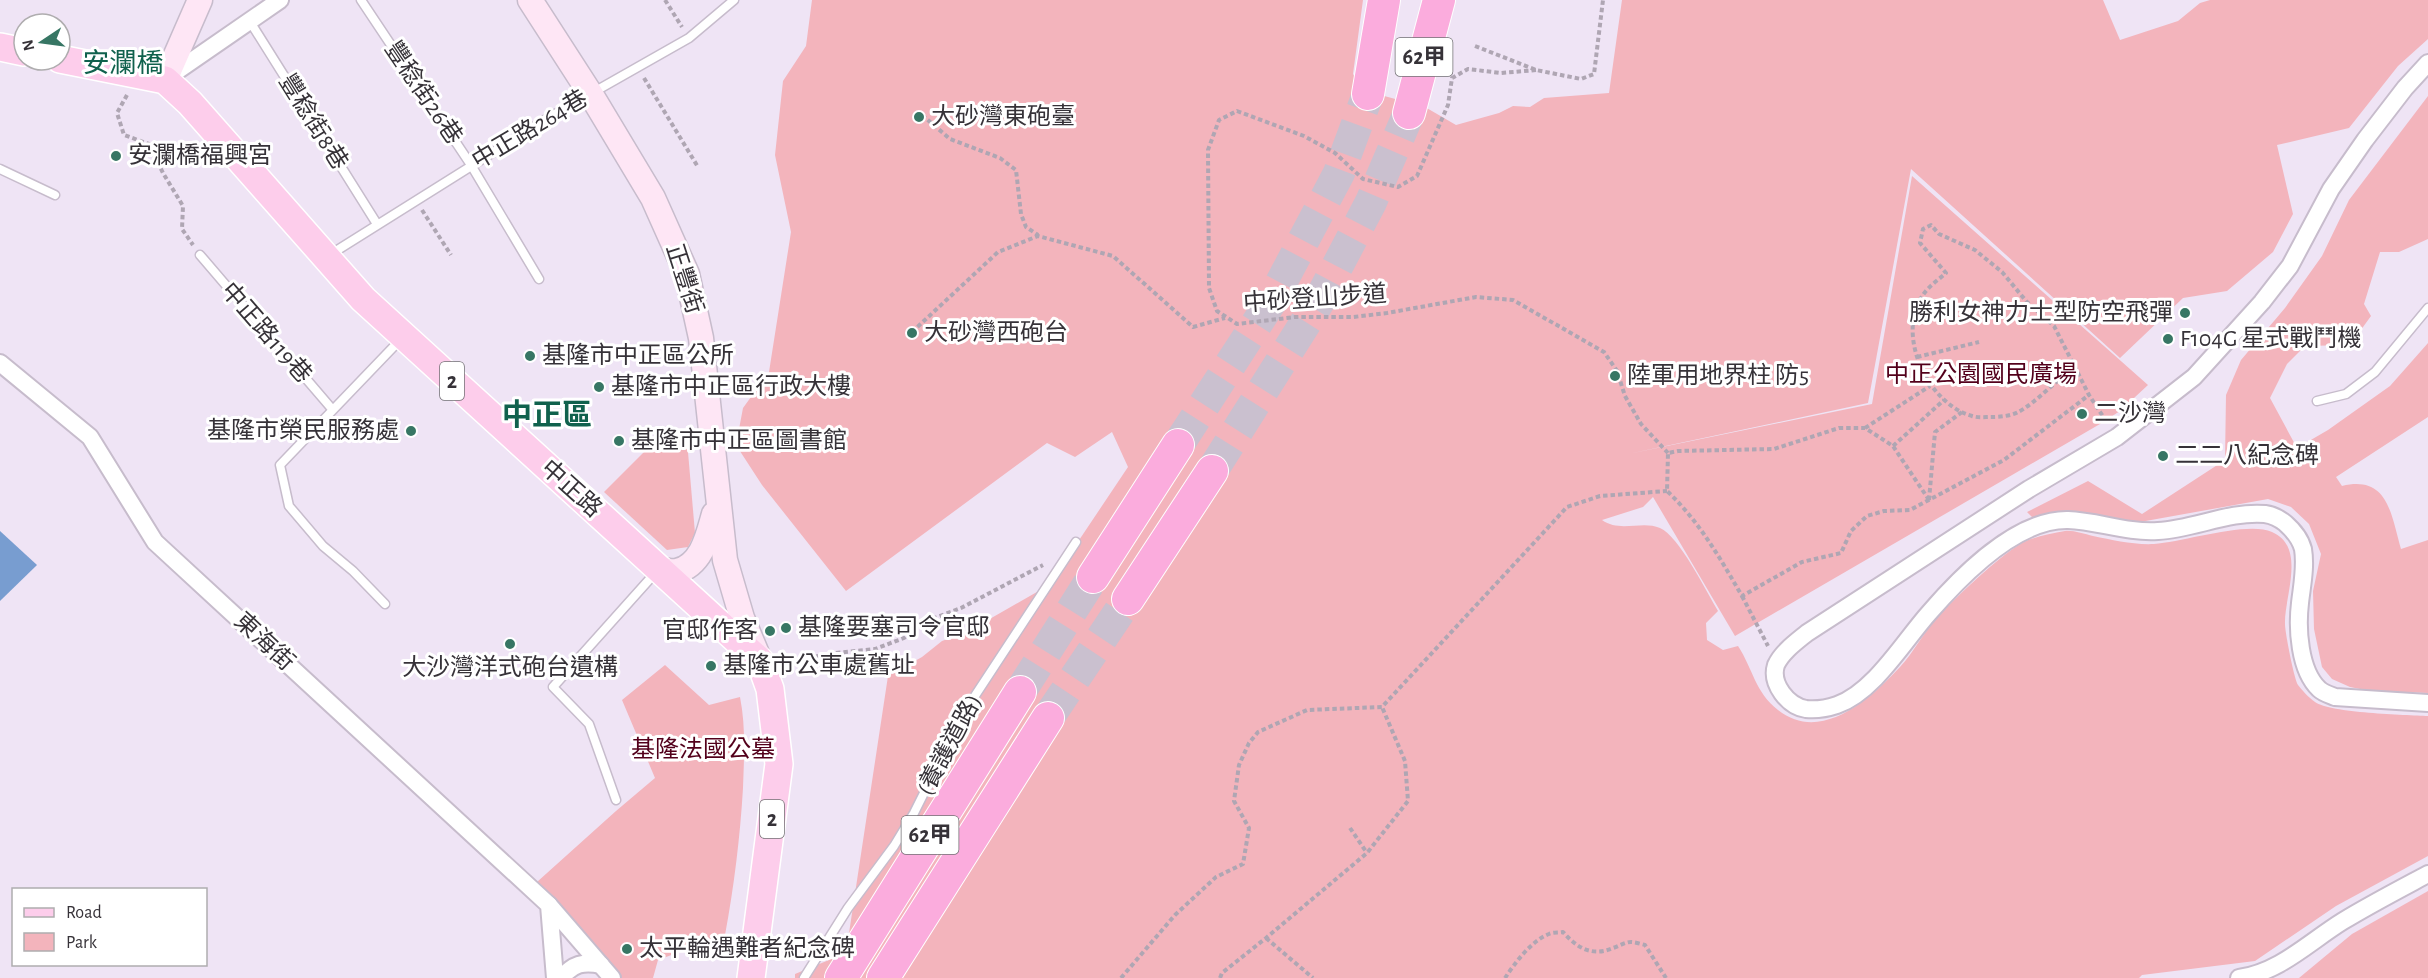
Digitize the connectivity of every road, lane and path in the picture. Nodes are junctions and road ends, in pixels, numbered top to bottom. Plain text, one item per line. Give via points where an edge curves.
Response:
1 (200, 0) edge
2 (280, 0) edge
3 (361, 0) edge
4 (530, 0) edge
5 (665, 0) edge
6 (734, 0) edge
7 (1384, 0) edge
8 (1439, 0) edge
9 (1603, 0) edge
10 (249, 20) junction
11 (688, 38) junction
12 (1475, 46) dead end
13 (72, 61) edge
14 (2428, 63) edge
15 (638, 67) junction
16 (1536, 70) junction
17 (137, 74) junction
18 (165, 80) junction
19 (590, 93) junction
20 (1368, 94) tunnel mouth
21 (1409, 113) tunnel mouth
22 (922, 115) dead end
23 (471, 165) junction
24 (698, 167) dead end
25 (0, 169) edge
26 (56, 195) dead end
27 (416, 200) junction
28 (377, 224) junction
29 (1038, 236) junction
30 (200, 255) joint
31 (451, 255) dead end
32 (325, 257) junction
33 (540, 279) dead end
34 (2428, 308) edge
35 (1226, 317) junction
36 (912, 332) dead end
37 (404, 336) junction
38 (1979, 342) dead end
39 (1917, 357) junction
40 (0, 363) edge
41 (2075, 365) junction
42 (1930, 386) junction
43 (2089, 395) junction
44 (1944, 400) junction
45 (2317, 401) dead end
46 (332, 409) junction
47 (1962, 412) junction
48 (1865, 428) junction
49 (2117, 437) junction
50 (1178, 445) tunnel mouth
51 (1893, 446) junction
52 (1668, 453) junction
53 (1212, 471) tunnel mouth
54 (1667, 491) junction
55 (1929, 500) junction
56 (717, 501) junction
57 (1076, 542) dead end
58 (1049, 559) dead end
59 (658, 569) junction
60 (1093, 577) tunnel mouth
61 (1742, 596) junction
62 (1128, 599) tunnel mouth
63 (385, 603) dead end
64 (1777, 663) junction
65 (762, 666) junction
66 (1020, 692) tunnel mouth
67 (2428, 703) edge
68 (1382, 707) junction
69 (1048, 718) tunnel mouth
70 (616, 800) dead end
71 (1350, 828) dead end
72 (1367, 853) junction
73 (2428, 874) edge
74 (549, 905) junction
75 (1266, 938) junction
76 (606, 972) edge
77 (1222, 973) junction
78 (555, 978) edge
79 (561, 978) edge
80 (751, 978) edge
81 (804, 978) edge
82 (841, 978) edge
83 (883, 978) edge
84 (1121, 978) edge
85 (1220, 978) edge
86 (1225, 978) edge
87 (1313, 978) edge
88 (1505, 978) edge
89 (1666, 978) edge
90 (2239, 978) edge

1 - 18 street
2 - 10 street
3 - 23 lane, 豐稔街26巷
4 - 19 street, 正豐街
5 - 11 path
6 - 11 lane, 中正路264巷
7 - 20 highway, 62甲
8 - 21 highway, 62甲
9 - 16 path via 1594,74 1581,79
10 - 18 street
10 - 28 lane, 豐稔街8巷
11 - 15 lane, 中正路264巷
12 - 16 path
13 - 17 main road
14 - 49 street via 2365,140 2331,189 2290,266 2262,302 2194,377
15 - 19 lane, 中正路264巷
15 - 24 path
16 - 35 path, 中砂登山步道 via 1501,73 1468,69 1452,78 1448,105 1418,176 1398,187 1363,179 1335,153 1271,123 1237,111 1220,120 1208,150 1209,288 1217,312
17 - 18 main road
17 - 30 path via 117,113 124,135 149,144 183,206 182,229
18 - 32 main road, 中正路 / 2 via 190,103
19 - 23 lane, 中正路264巷
19 - 56 street, 正豐街 via 653,198 687,274 701,338
22 - 29 path via 950,139 1000,158 1016,170 1021,214 1026,227
23 - 27 lane, 中正路264巷
23 - 33 lane, 豐稔街26巷
25 - 26 lane
27 - 28 lane, 中正路264巷
27 - 31 path
28 - 32 lane, 中正路264巷
29 - 35 path via 1113,256 1193,327
29 - 36 path via 998,252
30 - 46 lane, 中正路119巷
32 - 37 main road, 中正路 / 2
34 - 45 lane via 2375,372 2346,394
35 - 52 path, 中砂登山步道 via 1237,324 1295,317 1387,314 1476,297 1513,300 1604,352 1641,424
37 - 46 lane
37 - 59 main road, 中正路 / 2
38 - 39 path
39 - 41 path via 1912,338 1915,316 1922,296 1946,273 1920,243 1923,229 1931,225 1939,234 1975,250 2002,272 2054,326
39 - 42 path
40 - 74 street, 東海街 via 90,438 155,542
41 - 43 path
41 - 47 path via 2018,413 1974,417
42 - 44 path
42 - 48 path
43 - 49 path
43 - 55 path via 2004,460
44 - 47 path
44 - 51 path
46 - 63 lane via 280,465 289,506 323,546
47 - 55 path via 1935,432
48 - 51 path
48 - 52 path via 1839,428 1774,449
49 - 64 street via 1842,610 1789,647
50 - 60 highway
51 - 55 path
52 - 54 path
53 - 62 highway
54 - 61 path via 1688,510
54 - 68 path via 1600,496 1567,507
55 - 61 path via 1910,510 1867,516 1851,531 1841,553 1802,562
56 - 59 street via 706,544 695,561 677,571
56 - 65 street, 正豐街 via 725,560 742,618
57 - 81 lane, (養護道路) via 965,711 894,846 848,908
58 - 65 path via 961,608 924,622 904,638 875,649
59 - 65 main road, 中正路 / 2
59 - 70 lane via 553,687 589,724
61 - 64 path
64 - 67 street via 1780,690 1795,705 1806,709 1838,705 1868,684 1929,613 2018,533 2068,520 2159,531 2268,514 2296,533 2302,548 2299,622 2305,661 2321,691 2358,700
65 - 80 main road, 2 via 770,689 779,764
66 - 82 highway, 62甲
68 - 72 path via 1405,761 1408,801
68 - 84 path via 1307,710 1258,732 1239,765 1234,801 1249,828 1243,864 1216,877 1175,915
69 - 83 highway, 62甲
71 - 72 path
72 - 75 path
73 - 90 street via 2343,921 2278,965
74 - 76 street, 東海街
74 - 78 street
75 - 77 path
75 - 87 path
76 - 79 street via 589,963 577,964
77 - 85 path
77 - 86 path
88 - 89 path via 1518,958 1549,933 1563,932 1584,950 1595,952 1630,942 1645,945

